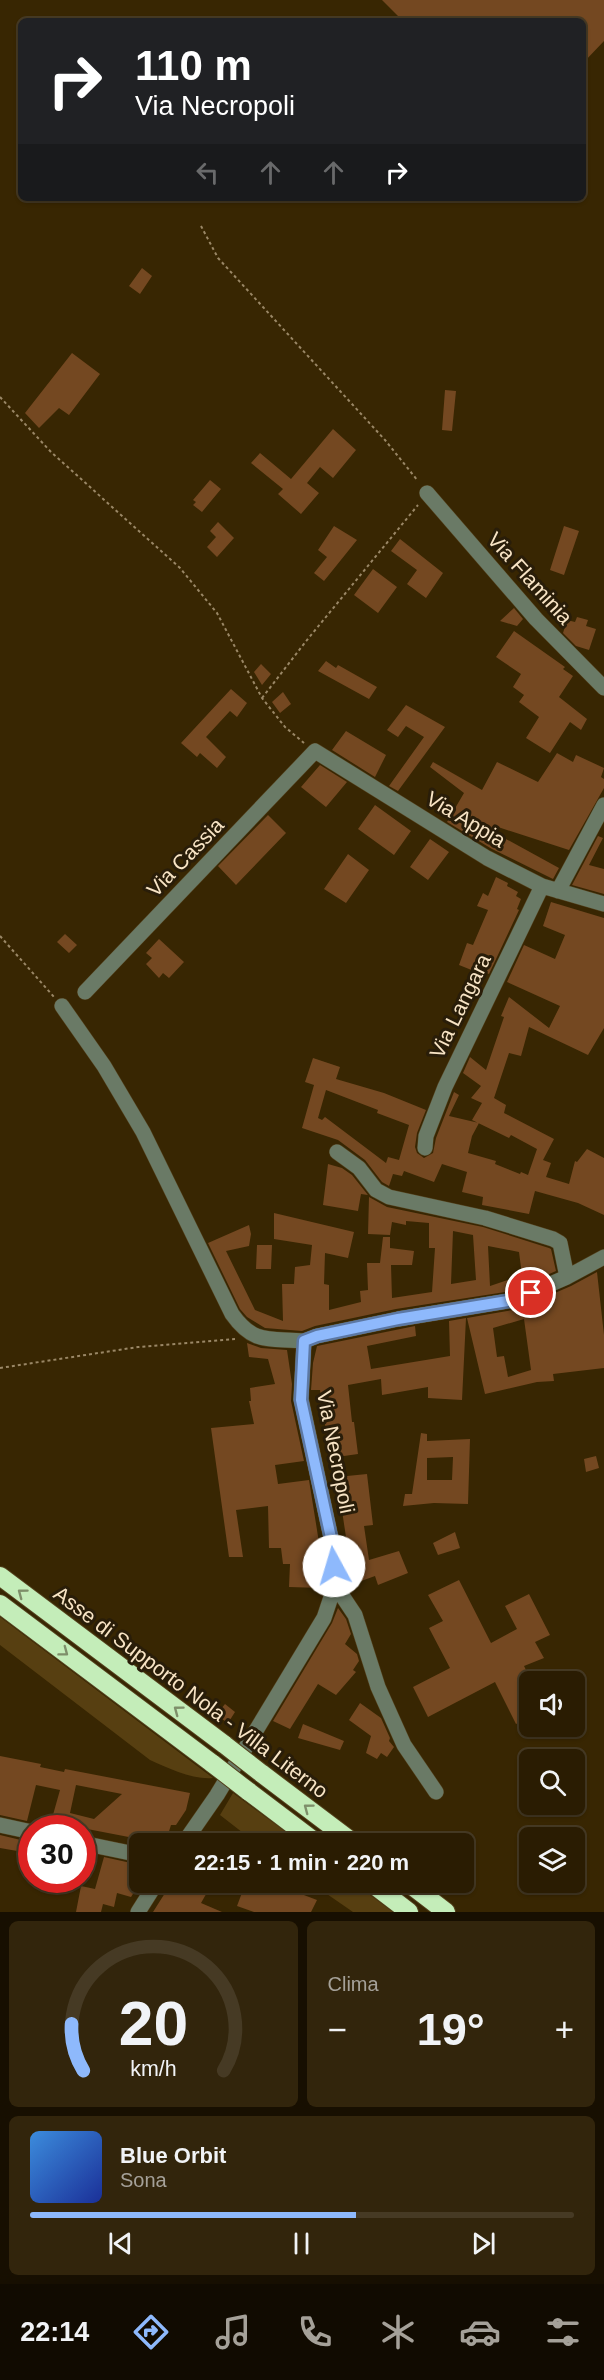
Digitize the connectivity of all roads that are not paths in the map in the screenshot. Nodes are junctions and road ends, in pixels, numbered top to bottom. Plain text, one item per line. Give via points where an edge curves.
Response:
1 (427, 493) road end
2 (604, 688) edge
3 (315, 751) joint
4 (604, 805) edge
5 (542, 886) junction
6 (558, 891) junction
7 (604, 904) edge
8 (85, 992) dead end
9 (62, 1006) road end
10 (425, 1148) dead end
11 (337, 1152) dead end
12 (604, 1257) edge
13 (567, 1277) junction
14 (304, 1341) junction
15 (0, 1576) edge
16 (335, 1585) junction
17 (0, 1604) edge
18 (436, 1792) dead end
19 (0, 1825) edge
20 (18, 1829) edge
21 (191, 1833) edge
22 (303, 1833) edge
23 (340, 1833) edge
24 (96, 1846) edge
25 (129, 1853) edge
26 (150, 1893) edge
27 (384, 1893) edge
28 (421, 1893) edge
29 (138, 1912) edge
30 (409, 1912) edge
31 (446, 1912) edge

1 - 2 street, Via Flaminia via 536,619
3 - 5 street, Via Appia via 487,858
3 - 8 street, Via Cassia
4 - 6 street
5 - 6 street, Via Appia
5 - 10 street, Via Langara via 444,1086
6 - 7 street, Via Appia
9 - 14 street via 143,1132 239,1325 253,1337
11 - 13 street via 359,1168 376,1190 389,1197 485,1218 553,1239 560,1243
12 - 13 street
13 - 14 street via 514,1300 398,1319
14 - 16 street, Via Necropoli via 301,1400 333,1547
23 -> 15 highway, Asse di Supporto Nola - Villa Literno, bridge
16 - 18 street via 355,1615 378,1687 404,1745
16 - 21 street, Via Necropoli via 324,1618
17 -> 22 highway, bridge
19 - 20 street
24 - 25 street
26 - 29 street
27 - 30 highway
28 - 31 highway

